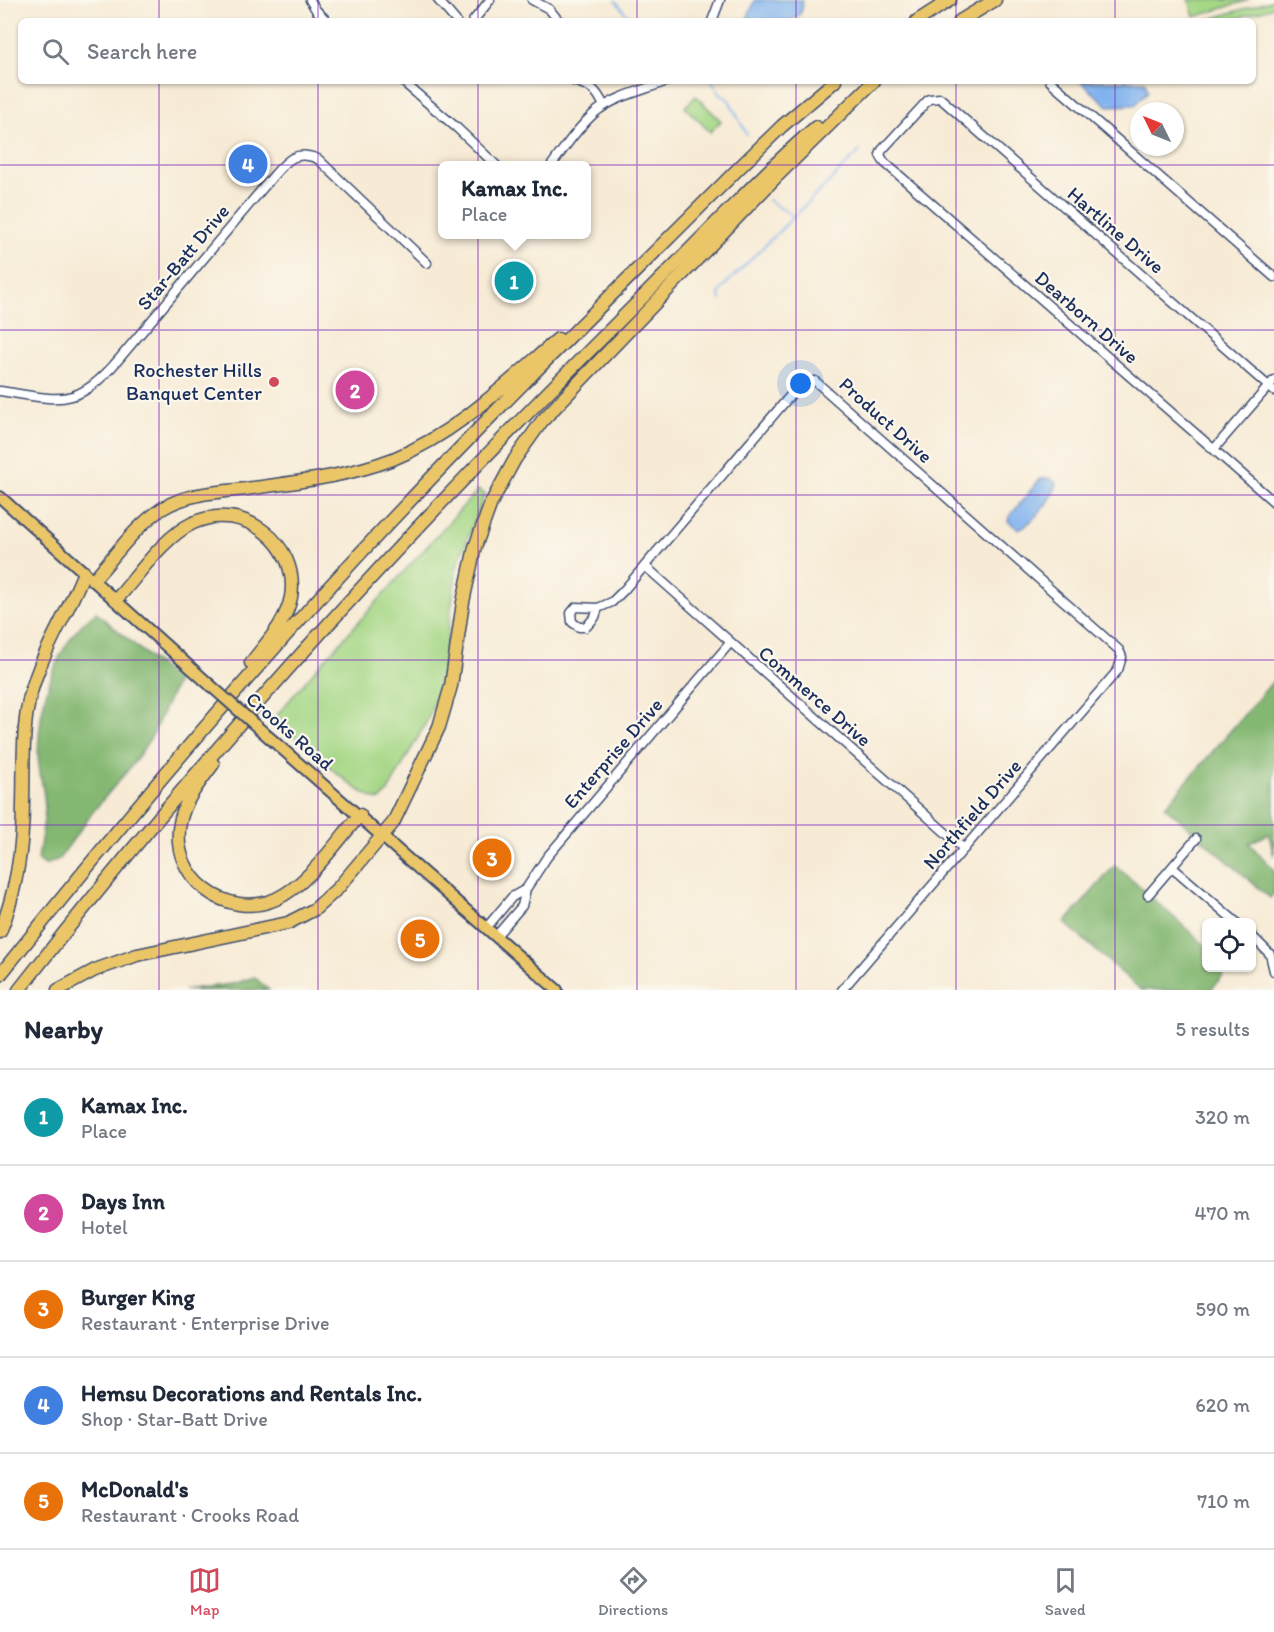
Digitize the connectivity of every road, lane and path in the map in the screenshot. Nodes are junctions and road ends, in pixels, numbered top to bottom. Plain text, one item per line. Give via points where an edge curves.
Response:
1 (310, 0) edge
2 (438, 0) edge
3 (490, 0) edge
4 (532, 0) edge
5 (720, 0) edge
6 (950, 0) edge
7 (995, 0) edge
8 (324, 18) edge
9 (453, 18) edge
10 (475, 18) edge
11 (556, 18) edge
12 (713, 18) edge
13 (922, 18) edge
14 (965, 18) edge
15 (406, 84) edge
16 (586, 84) edge
17 (659, 84) edge
18 (832, 84) edge
19 (869, 84) edge
20 (870, 84) edge
21 (1053, 84) edge
22 (604, 106) junction
23 (880, 155) joint
24 (493, 161) edge
25 (554, 161) edge
26 (427, 263) dead end
27 (1274, 277) edge
28 (625, 282) junction
29 (1272, 386) edge
30 (0, 391) edge
31 (1214, 449) junction
32 (0, 497) edge
33 (1274, 502) edge
34 (645, 566) junction
35 (89, 576) junction
36 (116, 600) junction
37 (598, 608) dead end
38 (730, 643) junction
39 (1122, 657) joint
40 (257, 703) junction
41 (209, 721) junction
42 (360, 815) junction
43 (383, 836) junction
44 (1196, 839) dead end
45 (964, 849) junction
46 (1172, 867) junction
47 (526, 889) junction
48 (1148, 895) dead end
49 (1231, 918) edge
50 (487, 927) junction
51 (0, 932) edge
52 (496, 936) junction
53 (1256, 941) edge
54 (1274, 971) edge
55 (0, 975) edge
56 (19, 990) edge
57 (58, 990) edge
58 (557, 990) edge
59 (842, 990) edge

1 - 8 street
2 - 9 street
3 - 10 street
4 - 11 street
5 - 12 street
6 - 13 highway
7 - 14 highway
15 - 24 street
16 - 22 street via 597,92
17 - 22 street
18 - 28 highway via 770,138
19 - 40 highway via 761,178 537,403
20 - 43 highway via 582,378 514,459 491,502 475,547 443,715 393,823
21 - 27 street
22 - 25 street
23 - 29 street, Hartline Drive via 930,99 940,98
23 - 31 street, Dearborn Drive
26 - 30 street, Star-Batt Drive via 318,159 300,155 284,163 94,384 68,398
28 - 35 highway via 480,407 429,441 392,459 349,472 173,503 146,521
28 - 41 highway via 408,503
29 - 31 street
31 - 33 street, Dearborn Drive
32 - 35 main road, Crooks Road
34 - 37 street via 612,602
34 - 38 street, Commerce Drive
34 - 39 street, Product Drive via 795,390 805,381 815,381 1114,644
35 - 36 main road, Crooks Road
35 - 51 highway via 42,659 29,698 20,857
36 - 41 highway via 170,539 201,520 219,516 244,520 259,527 279,546 291,580 291,597 285,613
36 - 42 main road, Crooks Road, bridge
38 - 45 street, Commerce Drive
38 - 47 street, Enterprise Drive via 561,839
39 - 45 street, Northfield Drive via 1119,670
40 - 42 highway via 183,813 179,829 181,854 197,882 211,894 235,904 252,905 276,899 306,877
40 - 56 highway
41 - 55 highway
42 - 43 main road, Crooks Road
43 - 50 main road, Crooks Road
43 - 57 highway via 329,897 298,919 137,955 95,970
44 - 46 street
45 - 59 street, Northfield Drive
46 - 48 street
46 - 49 street
47 - 50 street, Enterprise Drive via 512,897
47 - 52 street, Enterprise Drive via 522,906
50 - 52 main road, Crooks Road
52 - 58 main road, Crooks Road
53 - 54 street via 1270,954

